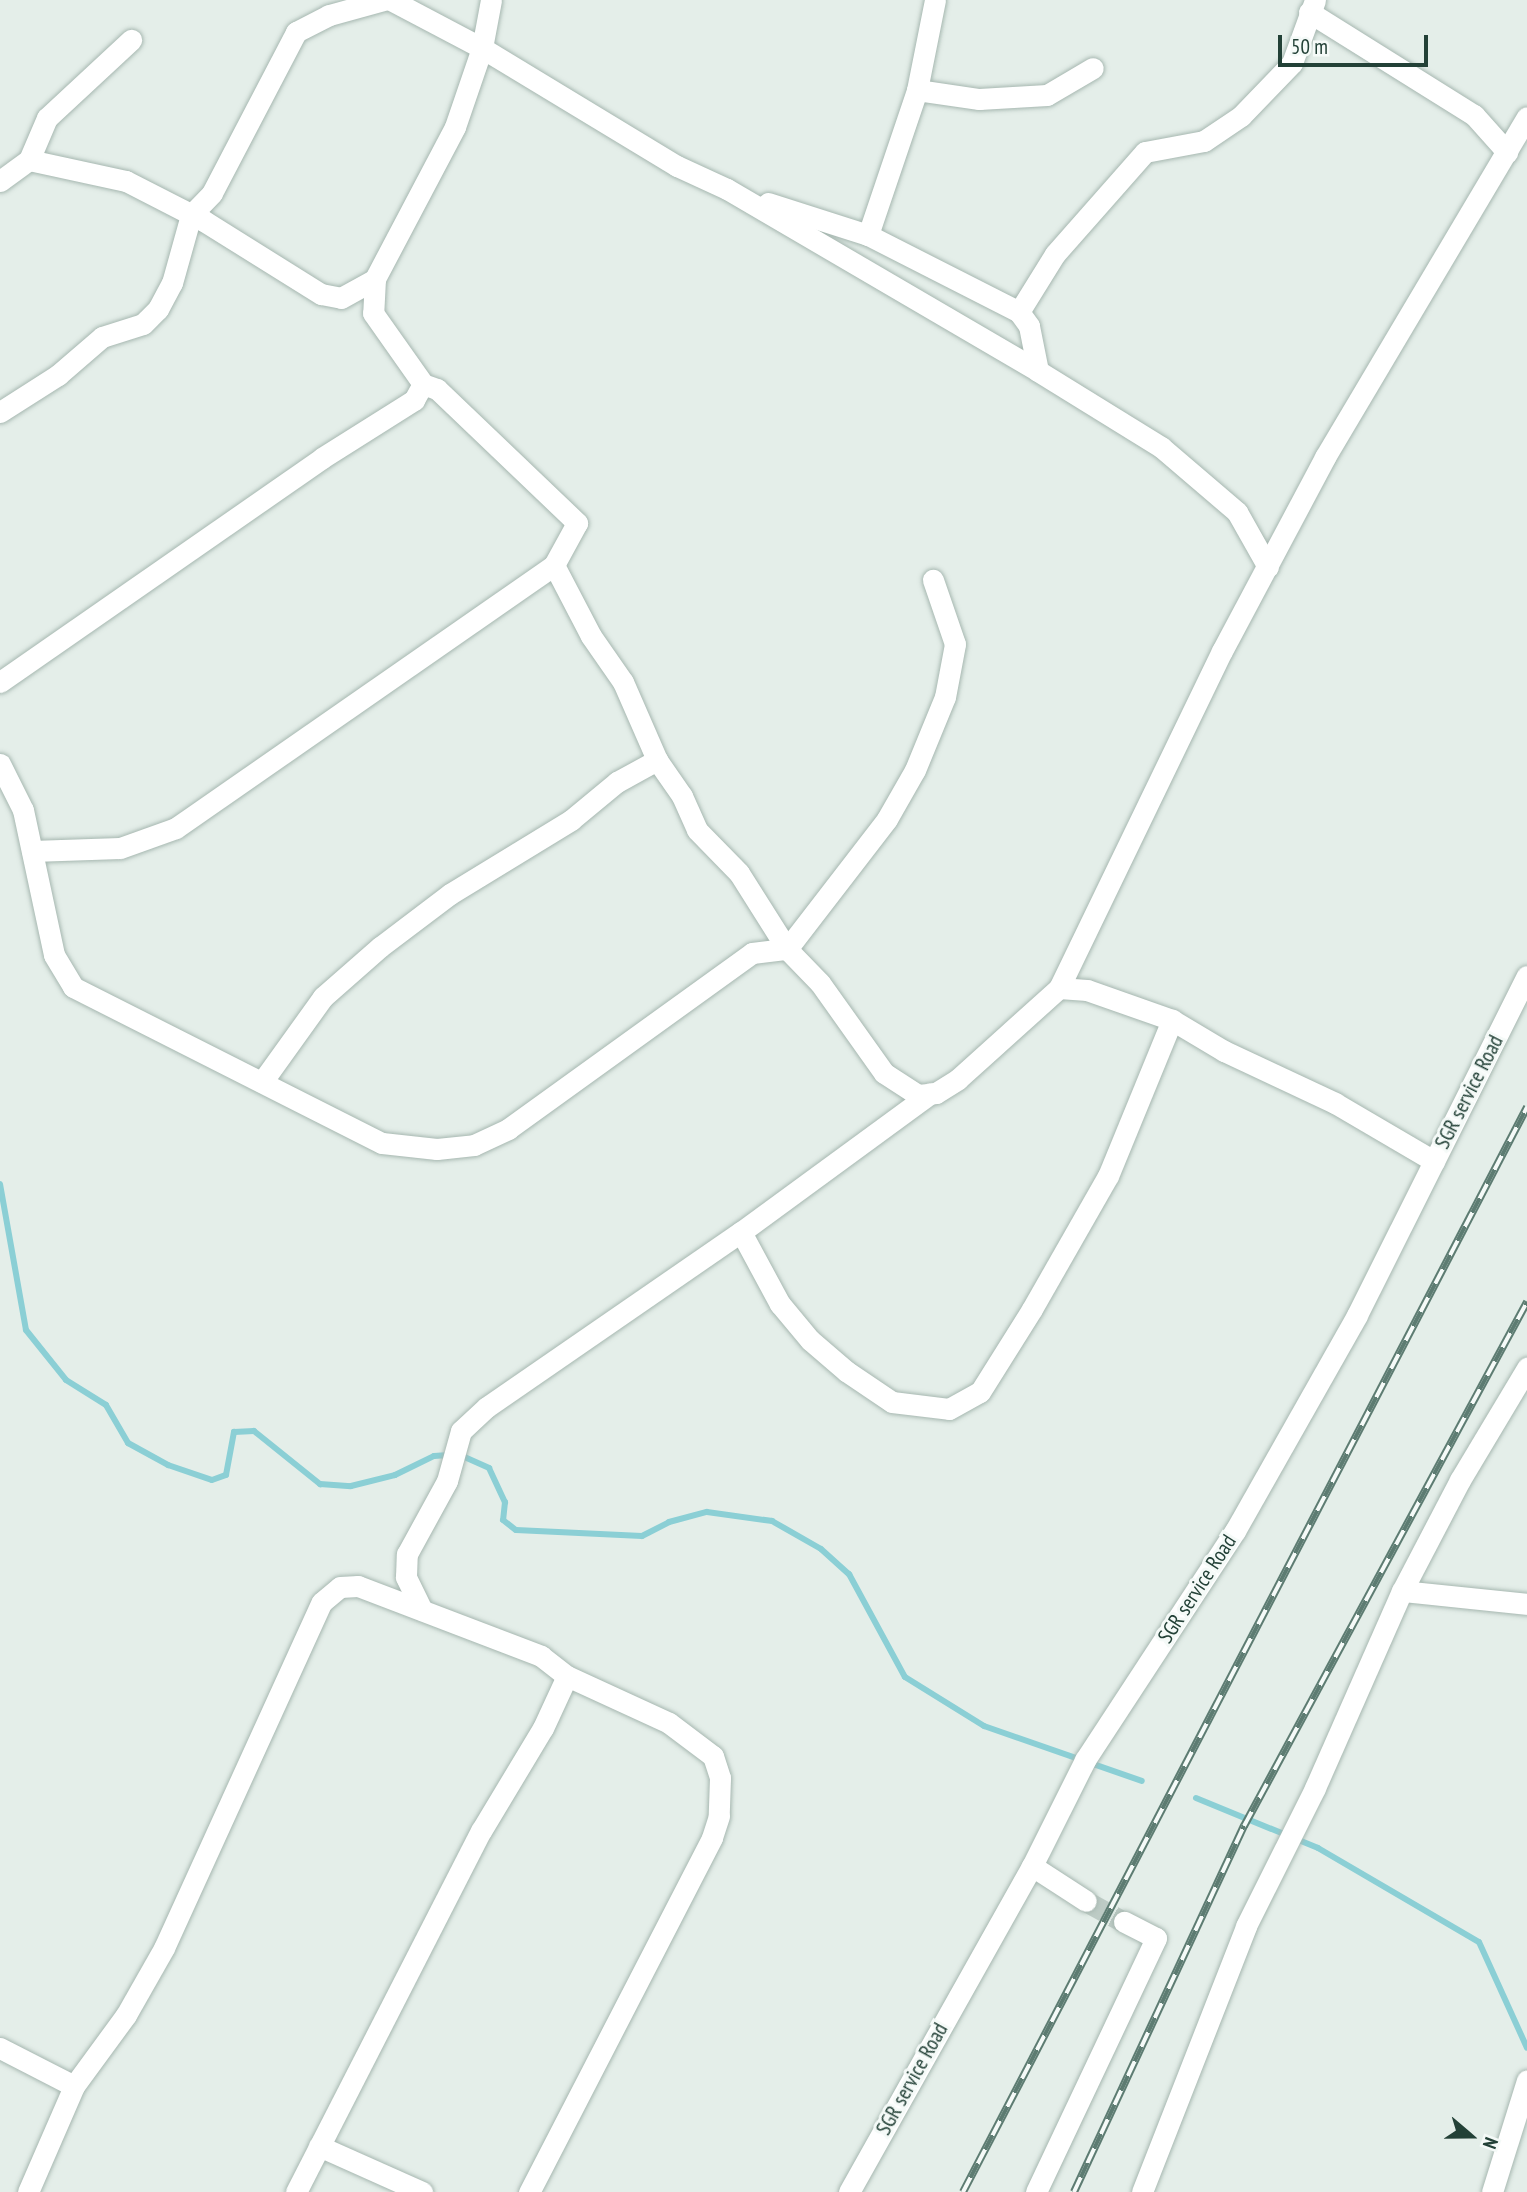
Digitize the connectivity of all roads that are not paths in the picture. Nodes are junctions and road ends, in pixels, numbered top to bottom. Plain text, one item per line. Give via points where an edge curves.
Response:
1 (318, 0) edge
2 (384, 0) edge
3 (391, 0) edge
4 (491, 0) edge
5 (935, 0) edge
6 (1312, 6) edge
7 (309, 26) junction
8 (131, 40) dead end
9 (482, 48) junction
10 (1093, 68) dead end
11 (917, 90) junction
12 (1527, 117) edge
13 (1507, 152) junction
14 (29, 160) junction
15 (0, 181) edge
16 (727, 189) junction
17 (191, 215) junction
18 (867, 235) junction
19 (375, 279) junction
20 (1019, 313) junction
21 (1038, 371) junction
22 (423, 384) junction
23 (0, 412) edge
24 (554, 565) junction
25 (1268, 567) junction
26 (933, 580) dead end
27 (0, 682) edge
28 (657, 760) junction
29 (0, 764) edge
30 (32, 851) junction
31 (787, 948) junction
32 (1527, 976) edge
33 (1059, 988) junction
34 (1172, 1020) junction
35 (262, 1082) junction
36 (931, 1093) junction
37 (1434, 1161) junction
38 (741, 1232) junction
39 (1526, 1372) edge
40 (1402, 1591) junction
41 (1527, 1604) edge
42 (422, 1610) junction
43 (567, 1676) junction
44 (1032, 1866) junction
45 (1086, 1900) tunnel mouth
46 (1124, 1922) tunnel mouth
47 (0, 2048) edge
48 (1527, 2080) edge
49 (74, 2086) junction
50 (319, 2146) junction
51 (537, 2189) edge
52 (1148, 2190) edge
53 (28, 2192) edge
54 (296, 2192) edge
55 (422, 2192) edge
56 (849, 2192) edge
57 (1036, 2192) edge
58 (1492, 2192) edge

1 - 7 street
2 - 7 street
3 - 9 street
4 - 9 street
5 - 11 street
6 - 13 street via 1474,115
6 - 20 street via 1292,63 1241,116 1204,141 1145,152 1055,254
7 - 17 street via 296,32 212,193
8 - 14 street via 47,118
9 - 16 street via 677,166
9 - 19 street via 455,127
10 - 11 street via 1047,95 979,99
11 - 18 street
12 - 13 street
13 - 25 street via 1367,383
14 - 15 street
14 - 17 street via 126,181
16 - 18 street
16 - 21 street
17 - 19 street via 321,294 341,298
17 - 23 street via 172,283 158,309 143,324 102,337 58,375
18 - 20 street
19 - 22 street via 373,313
20 - 21 street via 1029,326
21 - 25 street via 1161,447 1237,512
22 - 24 street via 437,388 577,523
22 - 27 street via 414,400 322,458
24 - 28 street via 591,636 623,682
24 - 30 street via 176,828 120,848
25 - 33 street
26 - 31 street via 954,644 945,696 915,770 887,819
28 - 31 street via 682,796 696,830 739,873
28 - 35 street via 450,894 380,947 323,997
29 - 30 street via 23,810
30 - 35 street via 54,955 73,987
31 - 35 street via 752,953 508,1129 474,1145 437,1149 382,1143
31 - 36 street via 820,983 884,1073 918,1095
32 - 37 street, SGR service Road
33 - 34 street via 1087,990
33 - 36 street via 958,1079
34 - 37 street via 1224,1051 1335,1103
34 - 38 street via 1108,1176 1032,1309 980,1392 949,1409 892,1402 837,1363 780,1304
36 - 38 street
37 - 44 street, SGR service Road via 1357,1315 1235,1531 1085,1760
38 - 42 street via 488,1407 461,1431 450,1469 407,1554 407,1577
39 - 40 street via 1460,1480
40 - 41 street
40 - 52 street via 1315,1788 1245,1926
42 - 43 street via 541,1656
42 - 49 street via 358,1586 340,1587 322,1602 164,1948 126,2015
43 - 50 street via 543,1728 481,1831
43 - 51 street via 668,1723 713,1756 720,1778 719,1816
44 - 45 street
44 - 56 street, SGR service Road
46 - 57 street via 1156,1938
47 - 49 street
48 - 58 street
49 - 53 street
50 - 54 street
50 - 55 street

